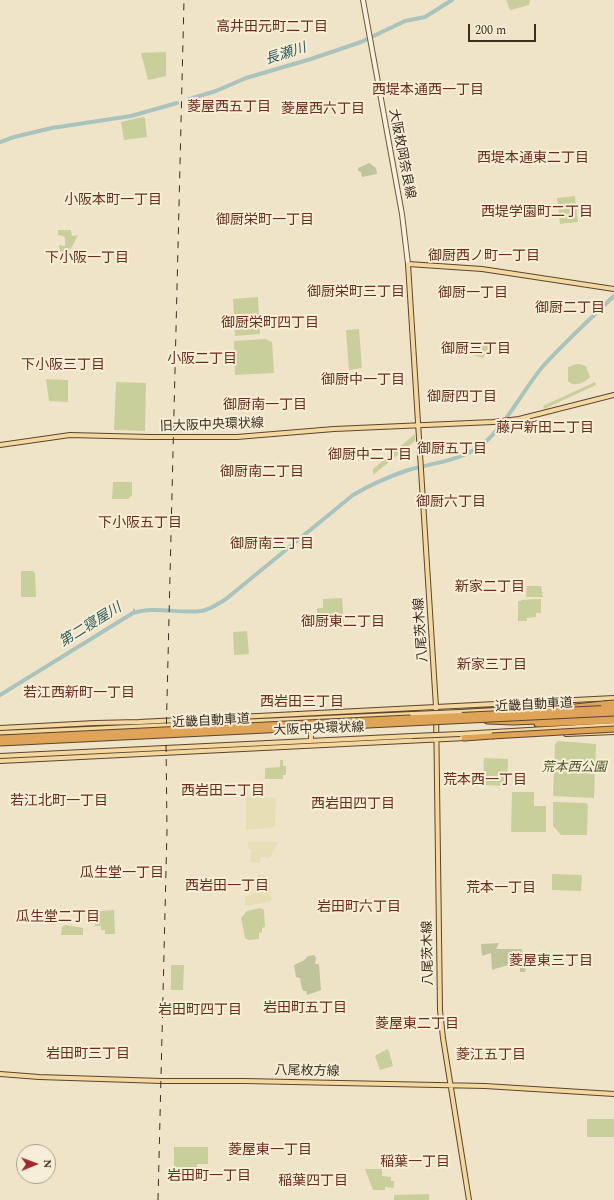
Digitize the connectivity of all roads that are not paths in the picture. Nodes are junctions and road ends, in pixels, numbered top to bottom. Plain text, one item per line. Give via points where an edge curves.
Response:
1 (363, 0) edge
2 (408, 264) junction
3 (614, 288) edge
4 (614, 395) edge
5 (419, 425) junction
6 (0, 445) edge
7 (614, 698) edge
8 (567, 701) junction
9 (527, 703) junction
10 (614, 703) edge
11 (597, 704) junction
12 (436, 707) junction
13 (614, 708) edge
14 (511, 709) junction
15 (534, 712) junction
16 (314, 713) junction
17 (614, 713) edge
18 (272, 715) junction
19 (350, 716) junction
20 (312, 718) junction
21 (614, 718) edge
22 (614, 721) edge
23 (236, 722) junction
24 (439, 722) junction
25 (513, 722) junction
26 (37, 726) junction
27 (0, 728) edge
28 (613, 728) edge
29 (75, 729) junction
30 (0, 733) edge
31 (490, 734) junction
32 (581, 734) junction
33 (537, 735) junction
34 (462, 736) junction
35 (0, 738) edge
36 (361, 739) junction
37 (437, 740) junction
38 (311, 741) junction
39 (0, 743) edge
40 (264, 743) junction
41 (318, 746) junction
42 (303, 747) junction
43 (62, 752) junction
44 (0, 756) edge
45 (115, 756) junction
46 (0, 761) edge
47 (0, 1074) edge
48 (451, 1086) junction
49 (614, 1094) edge
50 (469, 1200) edge

1 - 2 main road, 大阪枚岡奈良線 via 402,214
2 - 3 main road via 482,268
2 - 5 main road, 八尾茨木線
4 - 5 main road, 旧大阪中央環状線 via 509,421
5 - 6 main road, 旧大阪中央環状線 via 237,437 70,435
5 - 12 main road, 八尾茨木線
7 - 8 main road
8 - 9 main road
8 - 11 main road
9 - 12 main road
9 - 14 main road
10 - 11 main road, 大阪中央環状線
10 - 15 highway, bridge
11 - 14 main road, 大阪中央環状線
12 - 16 main road
12 - 37 main road, 八尾茨木線
13 - 15 highway, 近畿自動車道, bridge
14 - 19 main road, 大阪中央環状線, bridge
15 - 35 highway, 近畿自動車道, bridge
16 - 18 main road
16 - 19 main road
17 - 24 highway, 近畿自動車道, bridge
18 - 23 main road
18 - 26 main road
19 - 20 main road, 大阪中央環状線
20 - 23 main road, 大阪中央環状線
20 - 38 main road
21 - 25 highway
22 - 25 highway via 543,724
23 - 29 main road, 大阪中央環状線
24 - 25 highway, bridge
24 - 39 highway, 近畿自動車道, bridge
26 - 27 main road
26 - 29 main road
28 - 31 highway, bridge
28 - 32 main road
28 - 32 main road
29 - 30 main road, 大阪中央環状線
31 - 33 main road
31 - 34 highway
32 - 33 main road
33 - 34 main road
34 - 36 main road, 大阪中央環状線, bridge
34 - 37 main road
36 - 38 main road, 大阪中央環状線
36 - 41 main road
37 - 41 main road
37 - 48 main road, 八尾茨木線 via 440,1010
38 - 40 main road, 大阪中央環状線
40 - 42 main road
40 - 43 main road, 大阪中央環状線
41 - 42 main road
42 - 45 main road
43 - 44 main road, 大阪中央環状線
43 - 45 main road
45 - 46 main road
47 - 48 main road, 八尾枚方線 via 162,1081
48 - 49 main road, 八尾枚方線
48 - 50 main road, 八尾茨木線

